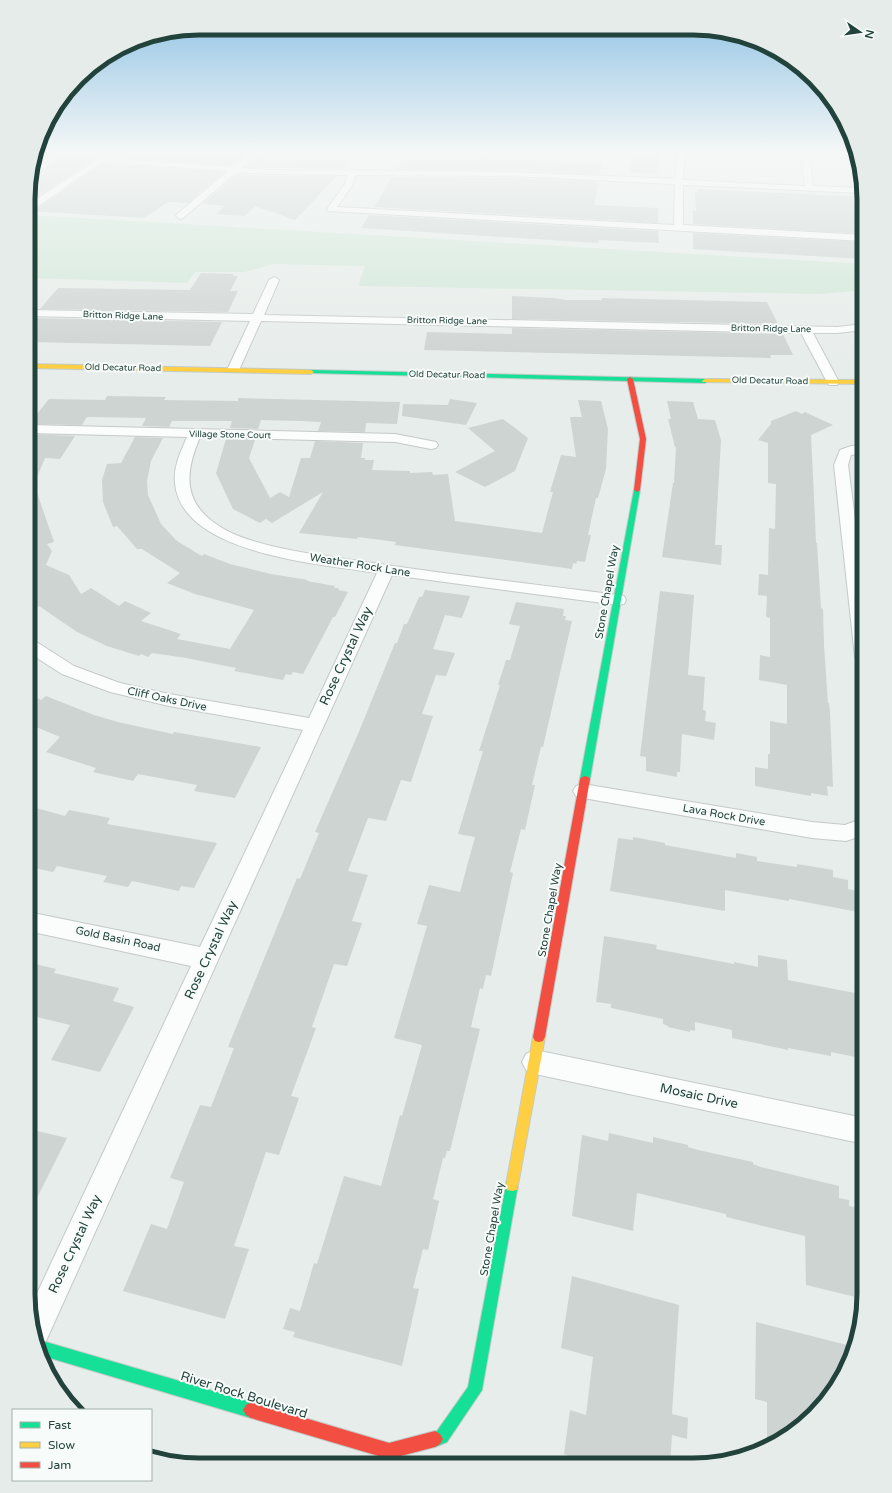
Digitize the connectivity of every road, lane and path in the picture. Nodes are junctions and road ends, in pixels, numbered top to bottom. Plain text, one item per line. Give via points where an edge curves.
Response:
1 (568, 222) edge
2 (678, 222) edge
3 (678, 228) junction
4 (857, 238) edge
5 (274, 280) dead end
6 (35, 313) edge
7 (257, 318) junction
8 (857, 328) edge
9 (805, 329) junction
10 (35, 366) edge
11 (233, 370) junction
12 (630, 379) junction
13 (833, 382) junction
14 (857, 382) edge
15 (35, 429) edge
16 (195, 434) junction
17 (431, 444) dead end
18 (857, 449) edge
19 (386, 570) junction
20 (857, 599) edge
21 (618, 600) junction
22 (35, 649) edge
23 (314, 725) junction
24 (583, 791) junction
25 (857, 829) edge
26 (35, 922) edge
27 (207, 959) junction
28 (535, 1062) junction
29 (857, 1130) edge
30 (38, 1324) edge
31 (45, 1349) edge
32 (442, 1437) joint

1 - 3 street
2 - 3 street
3 - 4 street
5 - 7 street
6 - 7 street, Britton Ridge Lane
7 - 9 street, Britton Ridge Lane
7 - 11 street
8 - 9 street, Britton Ridge Lane
9 - 13 street
10 - 11 street, Old Decatur Road
11 - 12 street, Old Decatur Road
12 - 13 street, Old Decatur Road
12 - 21 street, Stone Chapel Way via 643,439 640,474
13 - 14 street, Old Decatur Road
15 - 16 street, Village Stone Court
16 - 17 street, Village Stone Court via 395,438
16 - 19 street, Weather Rock Lane via 182,464 181,482 198,516 217,530 246,544 283,553
18 - 20 street via 845,453 841,466
19 - 21 street, Weather Rock Lane
19 - 23 street, Rose Crystal Way
21 - 24 street, Stone Chapel Way
22 - 23 street, Cliff Oaks Drive via 68,670 116,688 184,703
23 - 27 street, Rose Crystal Way
24 - 25 street, Lava Rock Drive via 812,830 846,833
24 - 28 street, Stone Chapel Way
26 - 27 street, Gold Basin Road
27 - 30 street, Rose Crystal Way
28 - 29 street, Mosaic Drive
28 - 32 street, Stone Chapel Way via 475,1390
31 - 32 street, River Rock Boulevard via 389,1452

